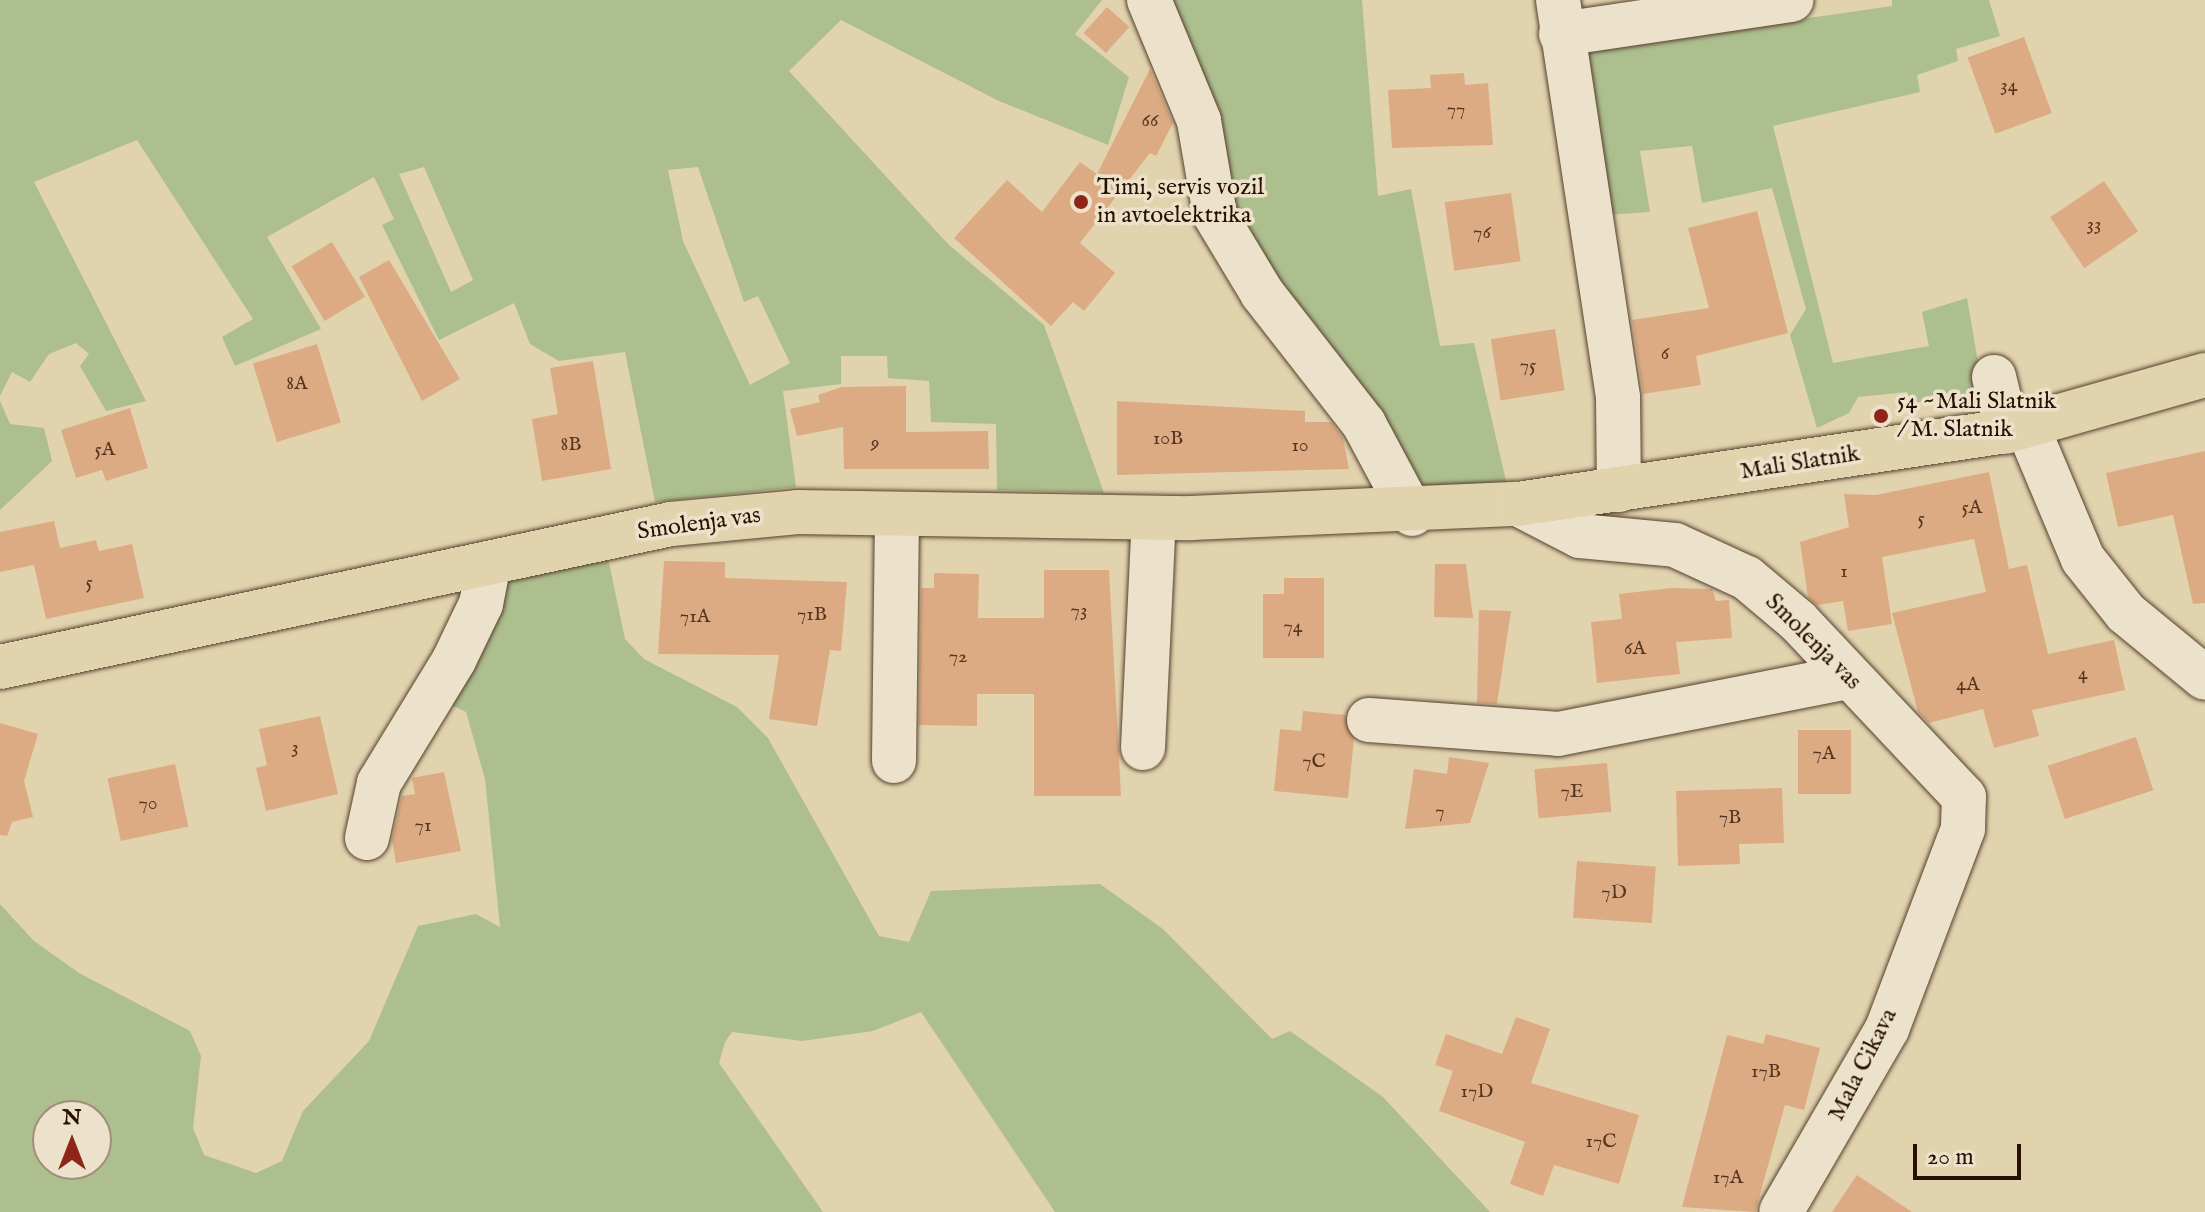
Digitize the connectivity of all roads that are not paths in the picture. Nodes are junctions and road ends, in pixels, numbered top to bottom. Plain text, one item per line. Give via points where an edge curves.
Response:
1 (1149, 0) edge
2 (1792, 0) edge
3 (1560, 17) edge
4 (2205, 375) edge
5 (1994, 377) dead end
6 (2017, 429) junction
7 (1619, 490) junction
8 (1518, 504) junction
9 (1412, 514) junction
10 (897, 515) junction
11 (1154, 518) junction
12 (489, 563) junction
13 (0, 667) edge
14 (1848, 677) junction
15 (2205, 678) edge
16 (1369, 720) dead end
17 (1143, 748) dead end
18 (894, 761) dead end
19 (367, 838) dead end
20 (1927, 909) joint
21 (1781, 1212) edge

1 - 9 street via 1199,121 1215,215 1262,293 1364,424
2 - 3 street
3 - 7 street via 1618,398
4 - 6 main road, Mali Slatnik
5 - 6 street
6 - 7 main road, Mali Slatnik
6 - 15 street via 2083,559 2126,613
7 - 8 main road, Smolenja vas
8 - 9 main road, Smolenja vas
8 - 14 street, Smolenja vas via 1580,536 1710,555 1798,621
9 - 11 main road, Smolenja vas
10 - 11 main road, Smolenja vas
10 - 12 main road, Smolenja vas via 717,518
10 - 18 street
11 - 17 street
12 - 13 main road, Smolenja vas
12 - 19 street via 481,604 454,660 379,783
14 - 16 street via 1558,734
14 - 20 street, Smolenja vas via 1964,797 1963,829
20 - 21 street, Mala Cikava via 1887,1029

